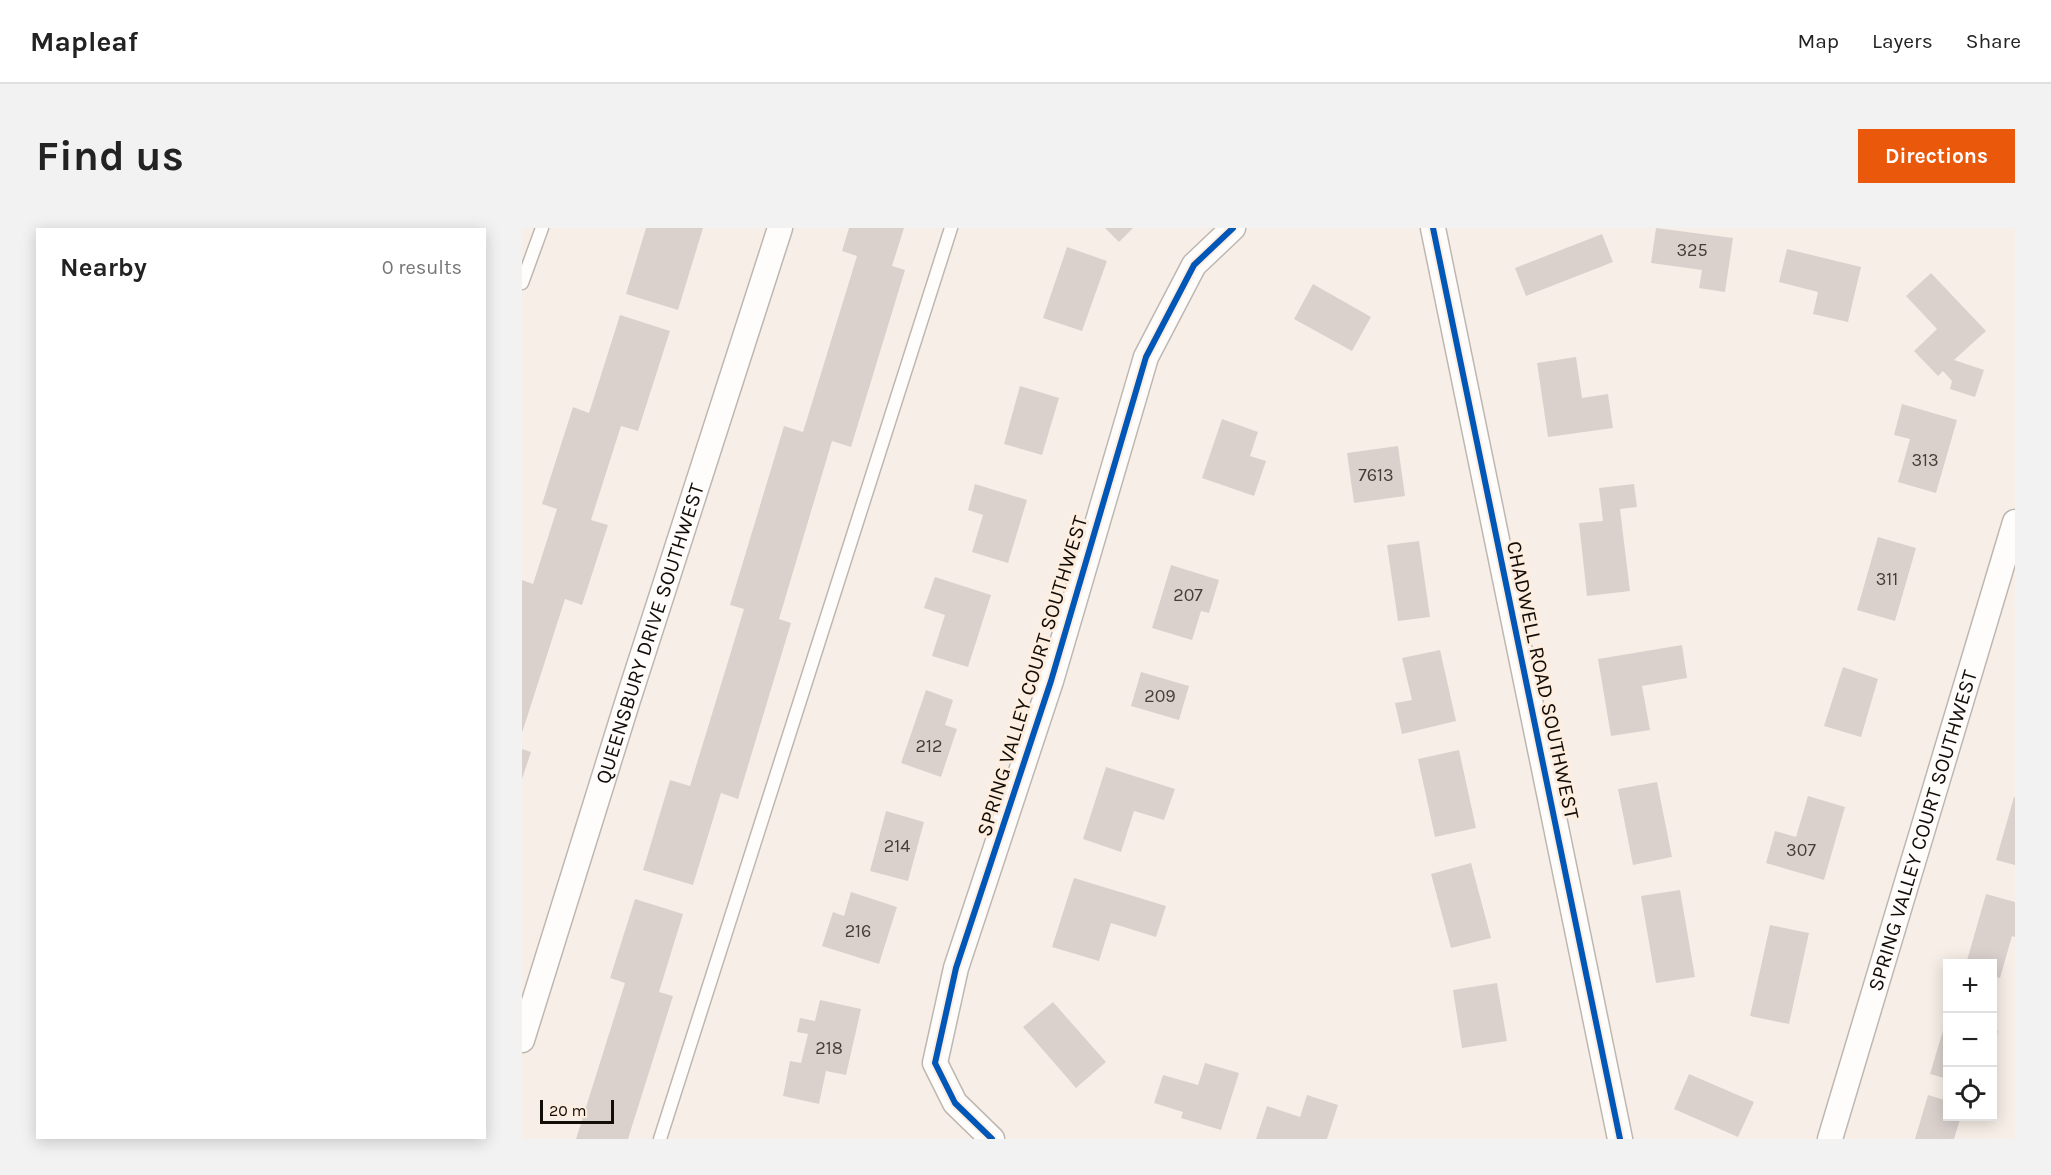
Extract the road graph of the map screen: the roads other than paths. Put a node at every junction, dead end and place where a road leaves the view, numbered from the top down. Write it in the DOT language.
graph roads {
  1 [pos="542,228"];
  2 [pos="780,228"];
  3 [pos="951,228"];
  4 [pos="1233,228"];
  5 [pos="1433,228"];
  6 [pos="522,283"];
  7 [pos="2015,522"];
  8 [pos="522,1040"];
  9 [pos="660,1139"];
  10 [pos="992,1139"];
  11 [pos="1620,1139"];
  12 [pos="1830,1139"];
  1 -- 6 [label="lane"];
  2 -- 8 [label="street, QUEENSBURY DRIVE SOUTHWEST"];
  3 -- 9 [label="lane"];
  4 -- 10 [label="street, SPRING VALLEY COURT SOUTHWEST"];
  5 -- 11 [label="street, CHADWELL ROAD SOUTHWEST"];
  7 -- 12 [label="street, SPRING VALLEY COURT SOUTHWEST"];
}
